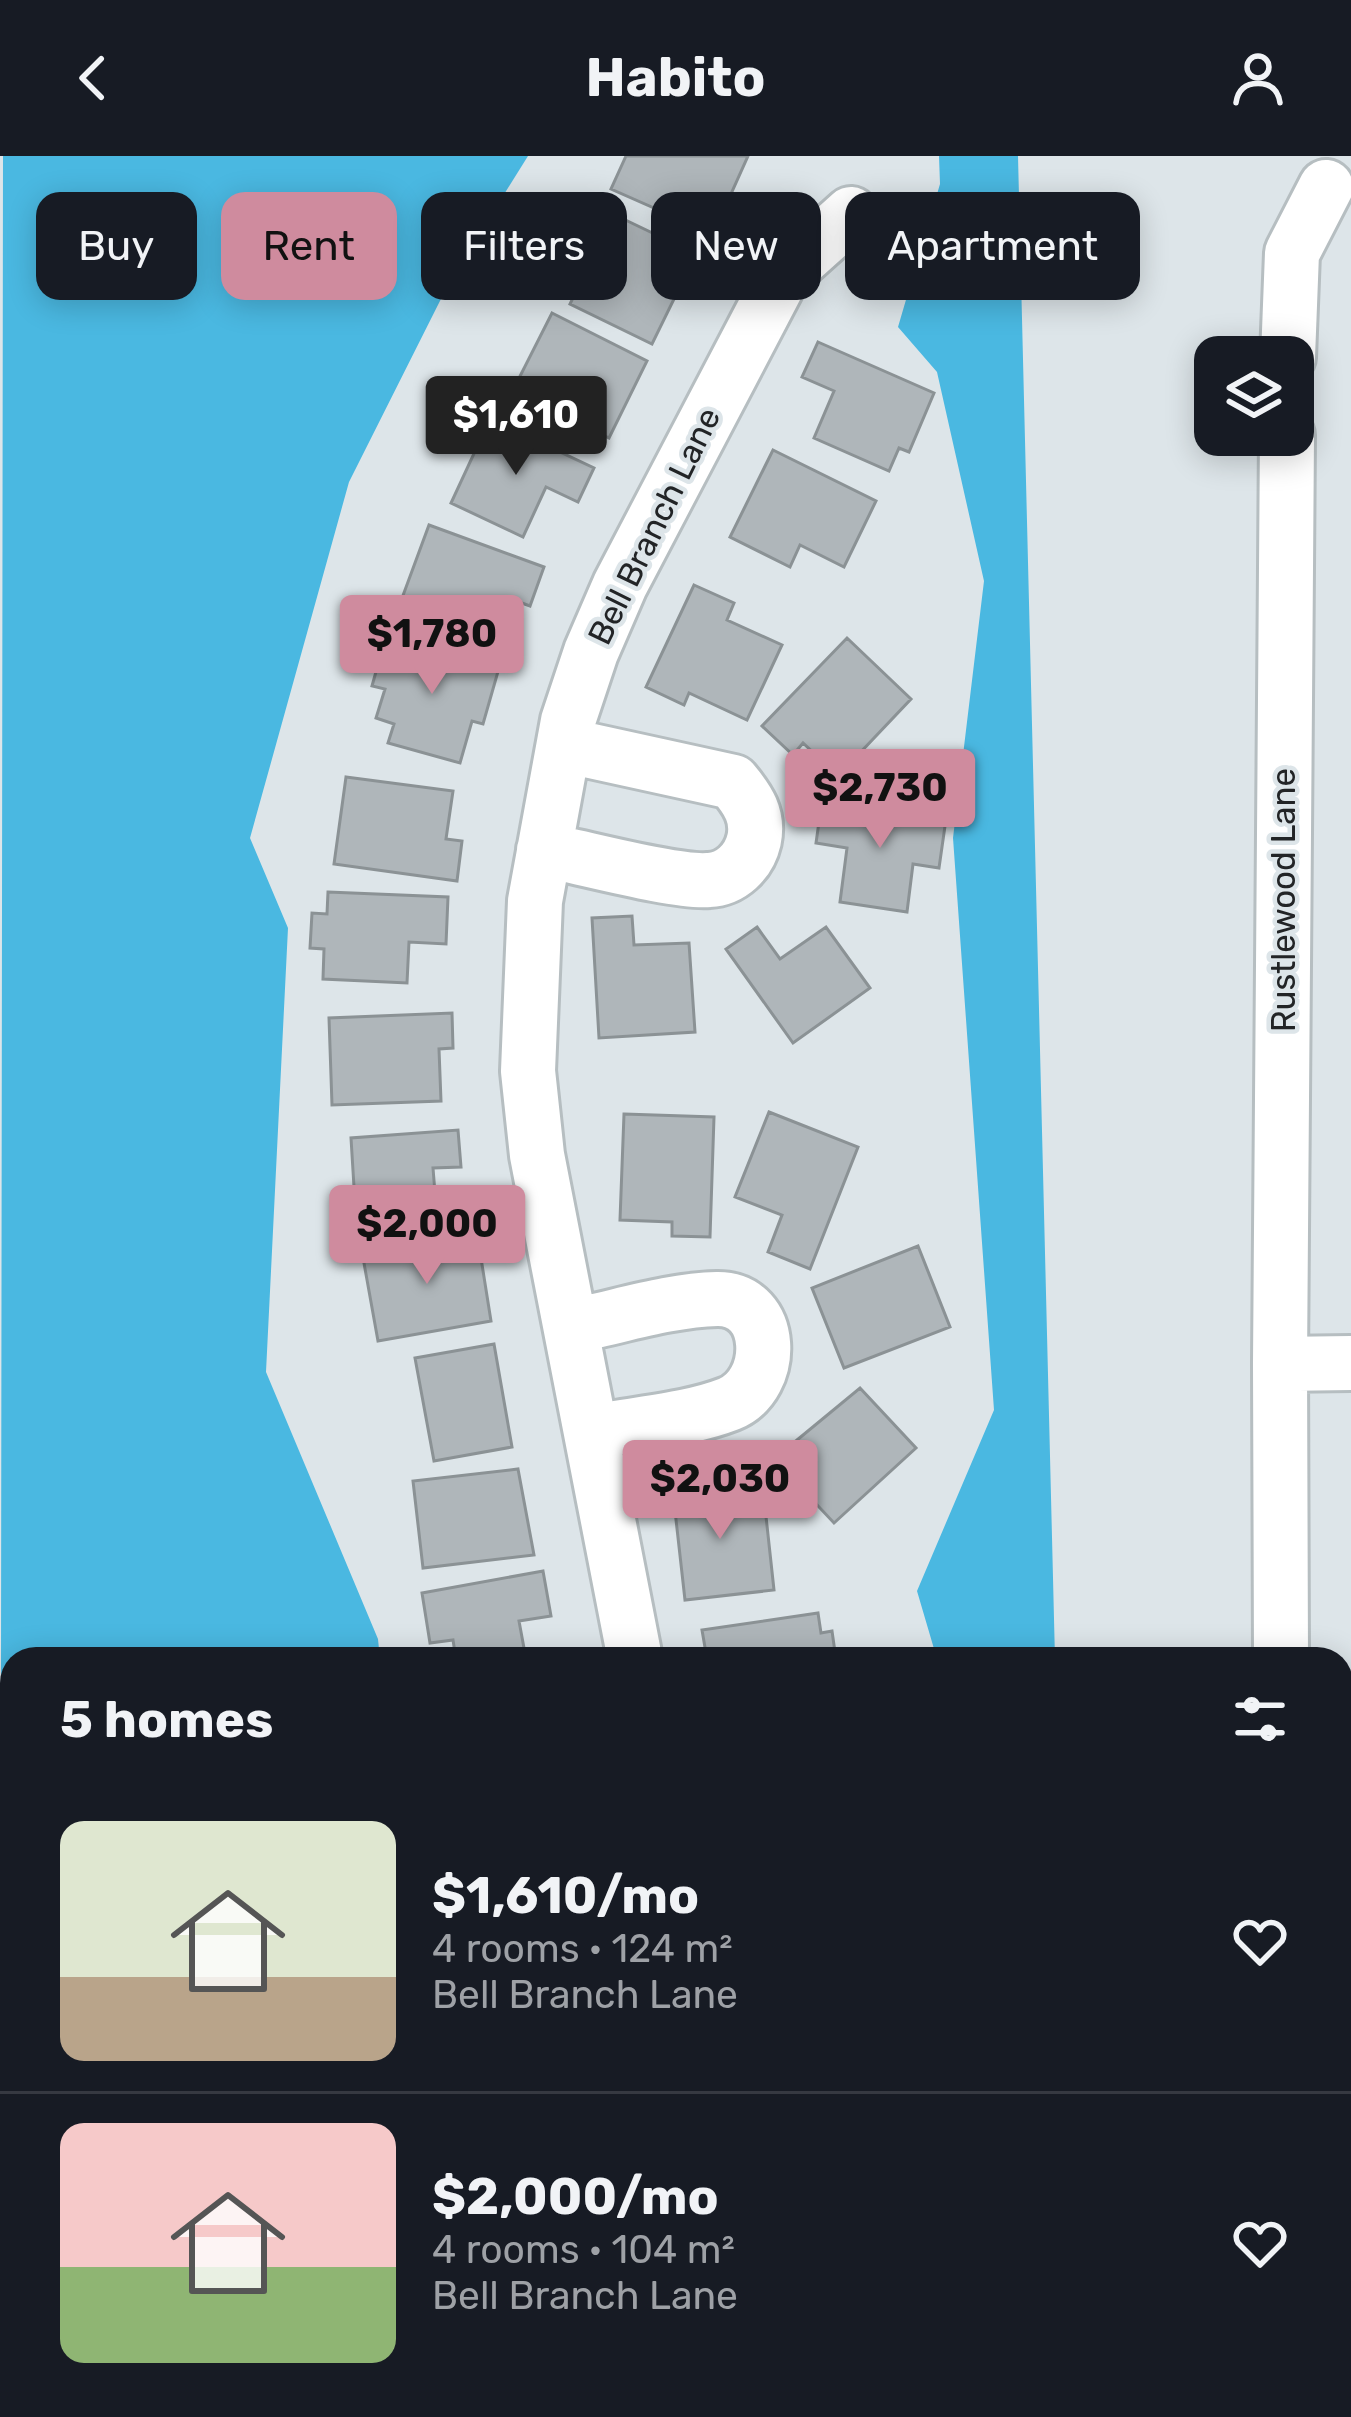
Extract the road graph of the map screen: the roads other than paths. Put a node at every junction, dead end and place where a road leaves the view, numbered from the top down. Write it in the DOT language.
graph roads {
  1 [pos="1326,187"];
  2 [pos="845,219"];
  3 [pos="1289,336"];
  4 [pos="1287,456"];
  5 [pos="563,745"];
  6 [pos="544,850"];
  7 [pos="572,1326"];
  8 [pos="1351,1363"];
  9 [pos="1280,1364"];
  10 [pos="594,1432"];
  11 [pos="633,1647"];
  12 [pos="1280,1647"];
  1 -- 3 [label="street"];
  2 -- 5 [label="street, Bell Branch Lane"];
  4 -- 9 [label="street, Rustlewood Lane"];
  5 -- 6 [label="street, Bell Branch Lane"];
  5 -- 6 [label="street"];
  6 -- 7 [label="street, Bell Branch Lane"];
  7 -- 10 [label="street, Bell Branch Lane"];
  7 -- 10 [label="street"];
  8 -- 9 [label="street"];
  9 -- 12 [label="street, Rustlewood Lane"];
  10 -- 11 [label="street, Bell Branch Lane"];
}
